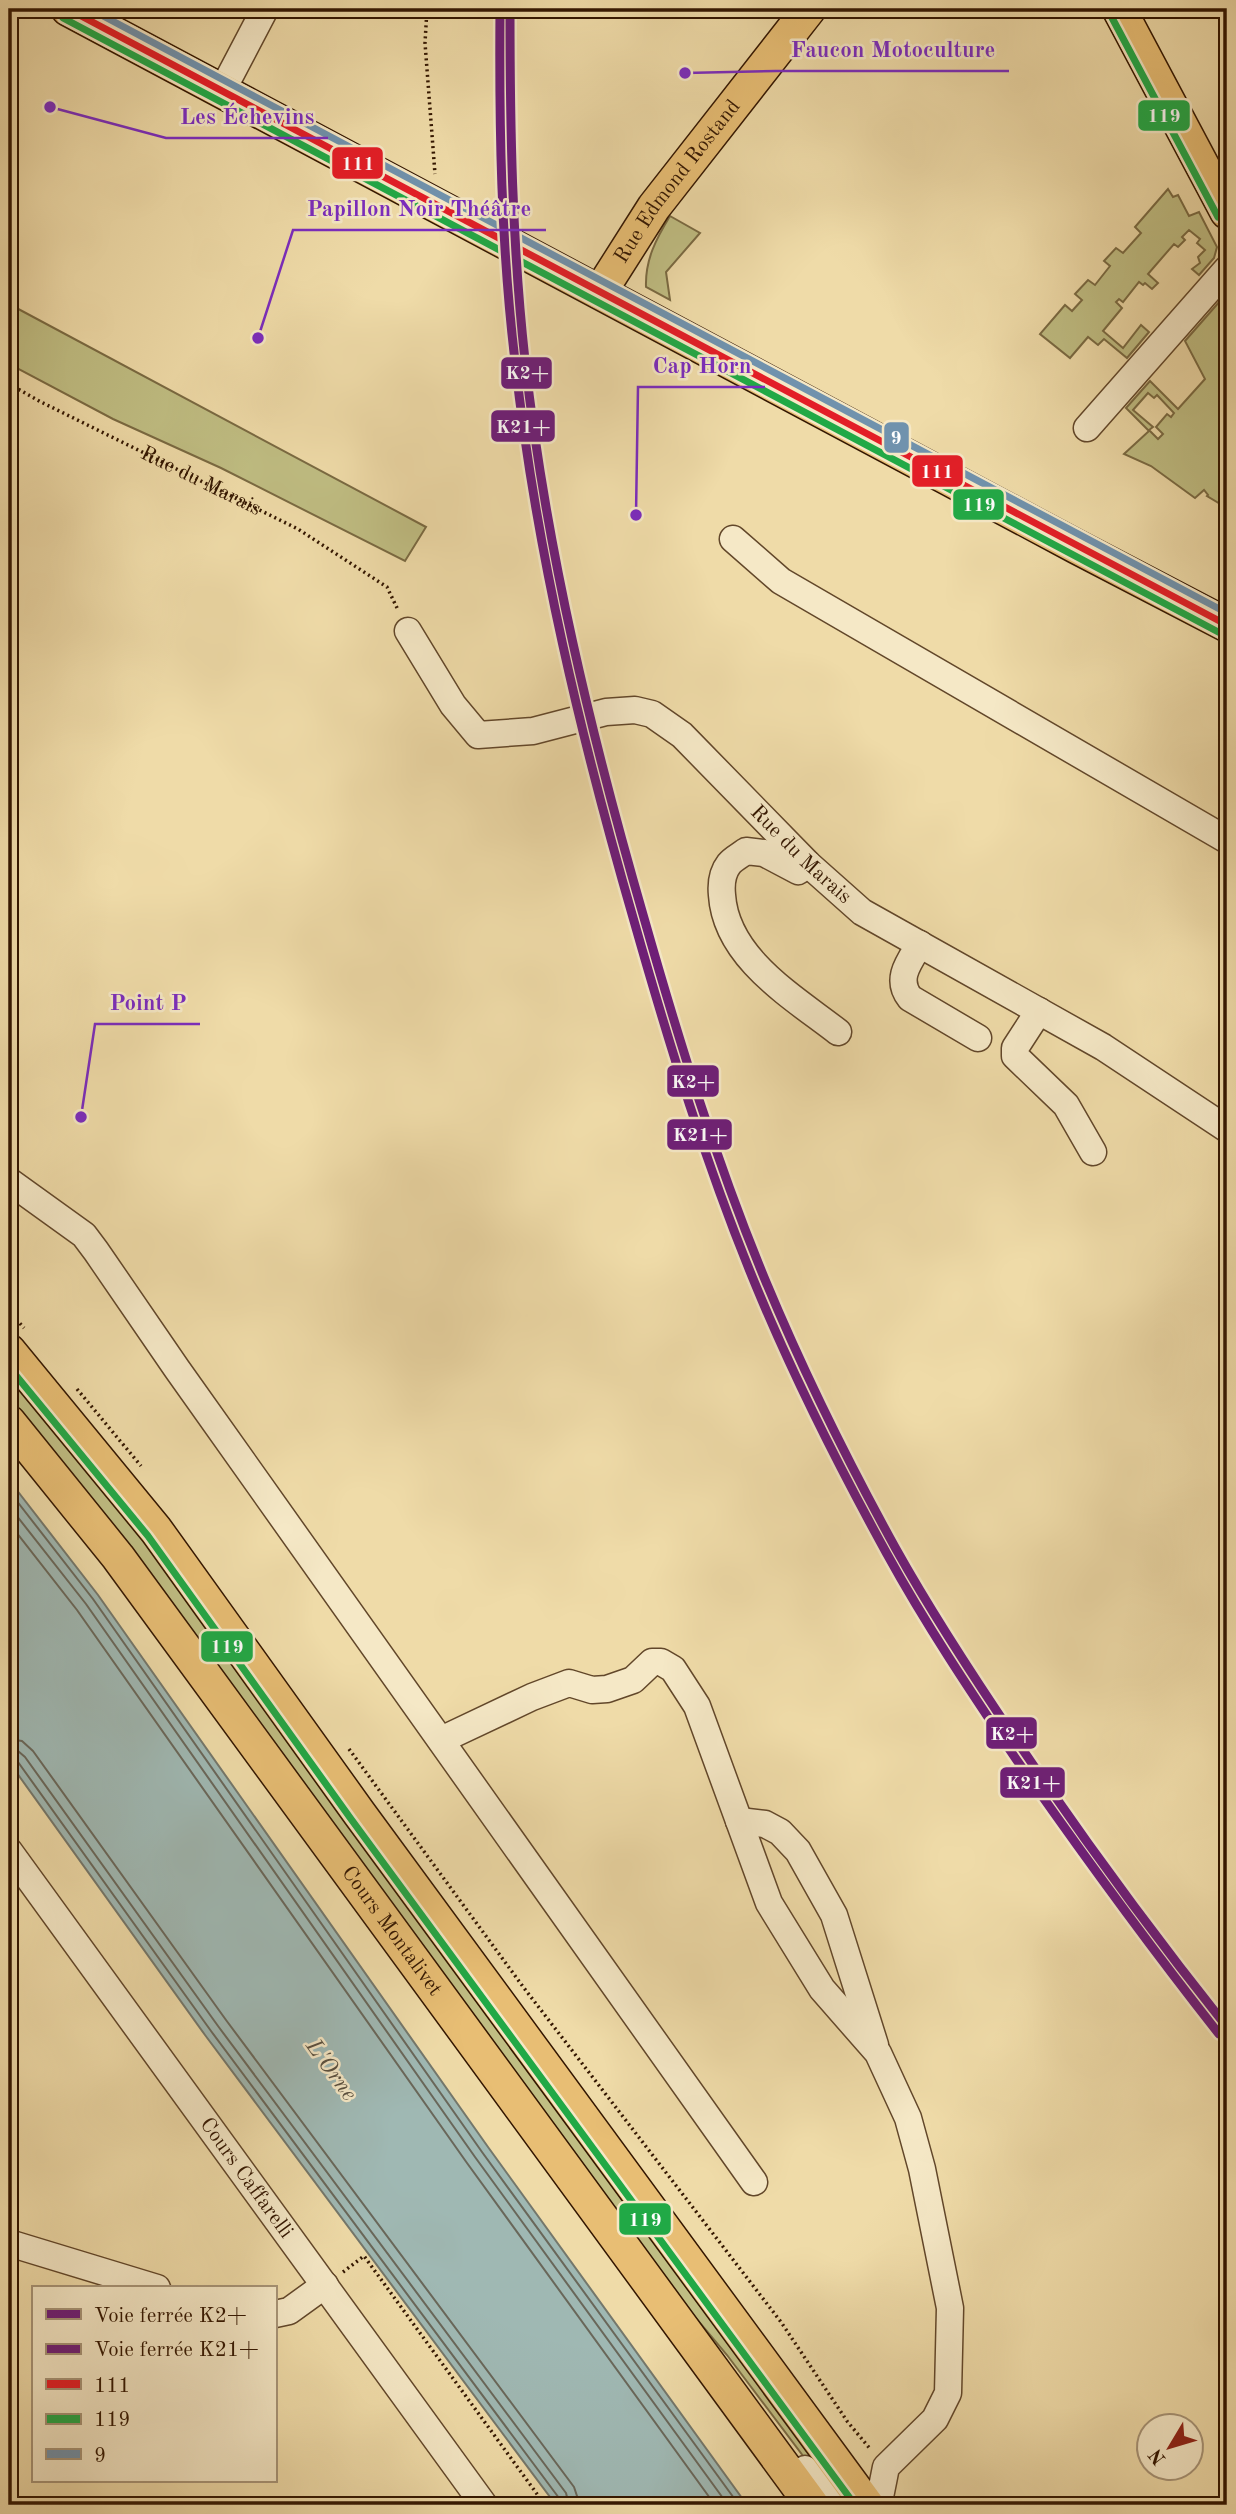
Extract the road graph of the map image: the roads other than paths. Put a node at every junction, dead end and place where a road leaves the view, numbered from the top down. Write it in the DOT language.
graph roads {
  1 [pos="265,9"];
  2 [pos="809,9"];
  3 [pos="1119,9"];
  4 [pos="78,14"];
  5 [pos="222,91"];
  6 [pos="1227,212"];
  7 [pos="1227,269"];
  8 [pos="600,292"];
  9 [pos="1087,428"];
  10 [pos="733,539"];
  11 [pos="1227,625"];
  12 [pos="408,631"];
  13 [pos="1227,840"];
  14 [pos="808,864"];
  15 [pos="920,944"];
  16 [pos="1039,1011"];
  17 [pos="838,1032"];
  18 [pos="978,1038"];
  19 [pos="1224,1120"];
  20 [pos="1093,1152"];
  21 [pos="9,1181"];
  22 [pos="17,1341"];
  23 [pos="9,1422"];
  24 [pos="441,1740"];
  25 [pos="739,1821"];
  26 [pos="9,1851"];
  27 [pos="878,2053"];
  28 [pos="754,2182"];
  29 [pos="9,2243"];
  30 [pos="325,2285"];
  31 [pos="150,2286"];
  32 [pos="276,2314"];
  33 [pos="768,2446"];
  34 [pos="868,2502"];
  35 [pos="484,2505"];
  36 [pos="812,2505"];
  1 -- 5 [label="street"];
  2 -- 8 [label="main road, Rue Edmond Rostand"];
  3 -- 6 [label="main road"];
  4 -- 5 [label="main road"];
  5 -- 8 [label="main road"];
  7 -- 9 [label="street"];
  8 -- 11 [label="main road"];
  10 -- 13 [label="street"];
  12 -- 14 [label="street, Rue du Marais"];
  14 -- 15 [label="street, Rue du Marais"];
  14 -- 17 [label="street"];
  15 -- 16 [label="street, Rue du Marais"];
  15 -- 18 [label="street"];
  16 -- 19 [label="street, Rue du Marais"];
  16 -- 20 [label="street"];
  21 -- 24 [label="street"];
  22 -- 34 [label="main road, Cours Montalivet"];
  23 -- 33 [label="main road, Cours Montalivet"];
  24 -- 25 [label="street"];
  24 -- 28 [label="street"];
  25 -- 27 [label="street"];
  25 -- 27 [label="street"];
  26 -- 30 [label="street, Cours Caffarelli"];
  27 -- 34 [label="street"];
  29 -- 31 [label="street"];
  30 -- 32 [label="street"];
  30 -- 35 [label="street, Cours Caffarelli"];
  33 -- 34 [label="street, Cours Montalivet"];
  33 -- 36 [label="main road, Cours Montalivet"];
}
